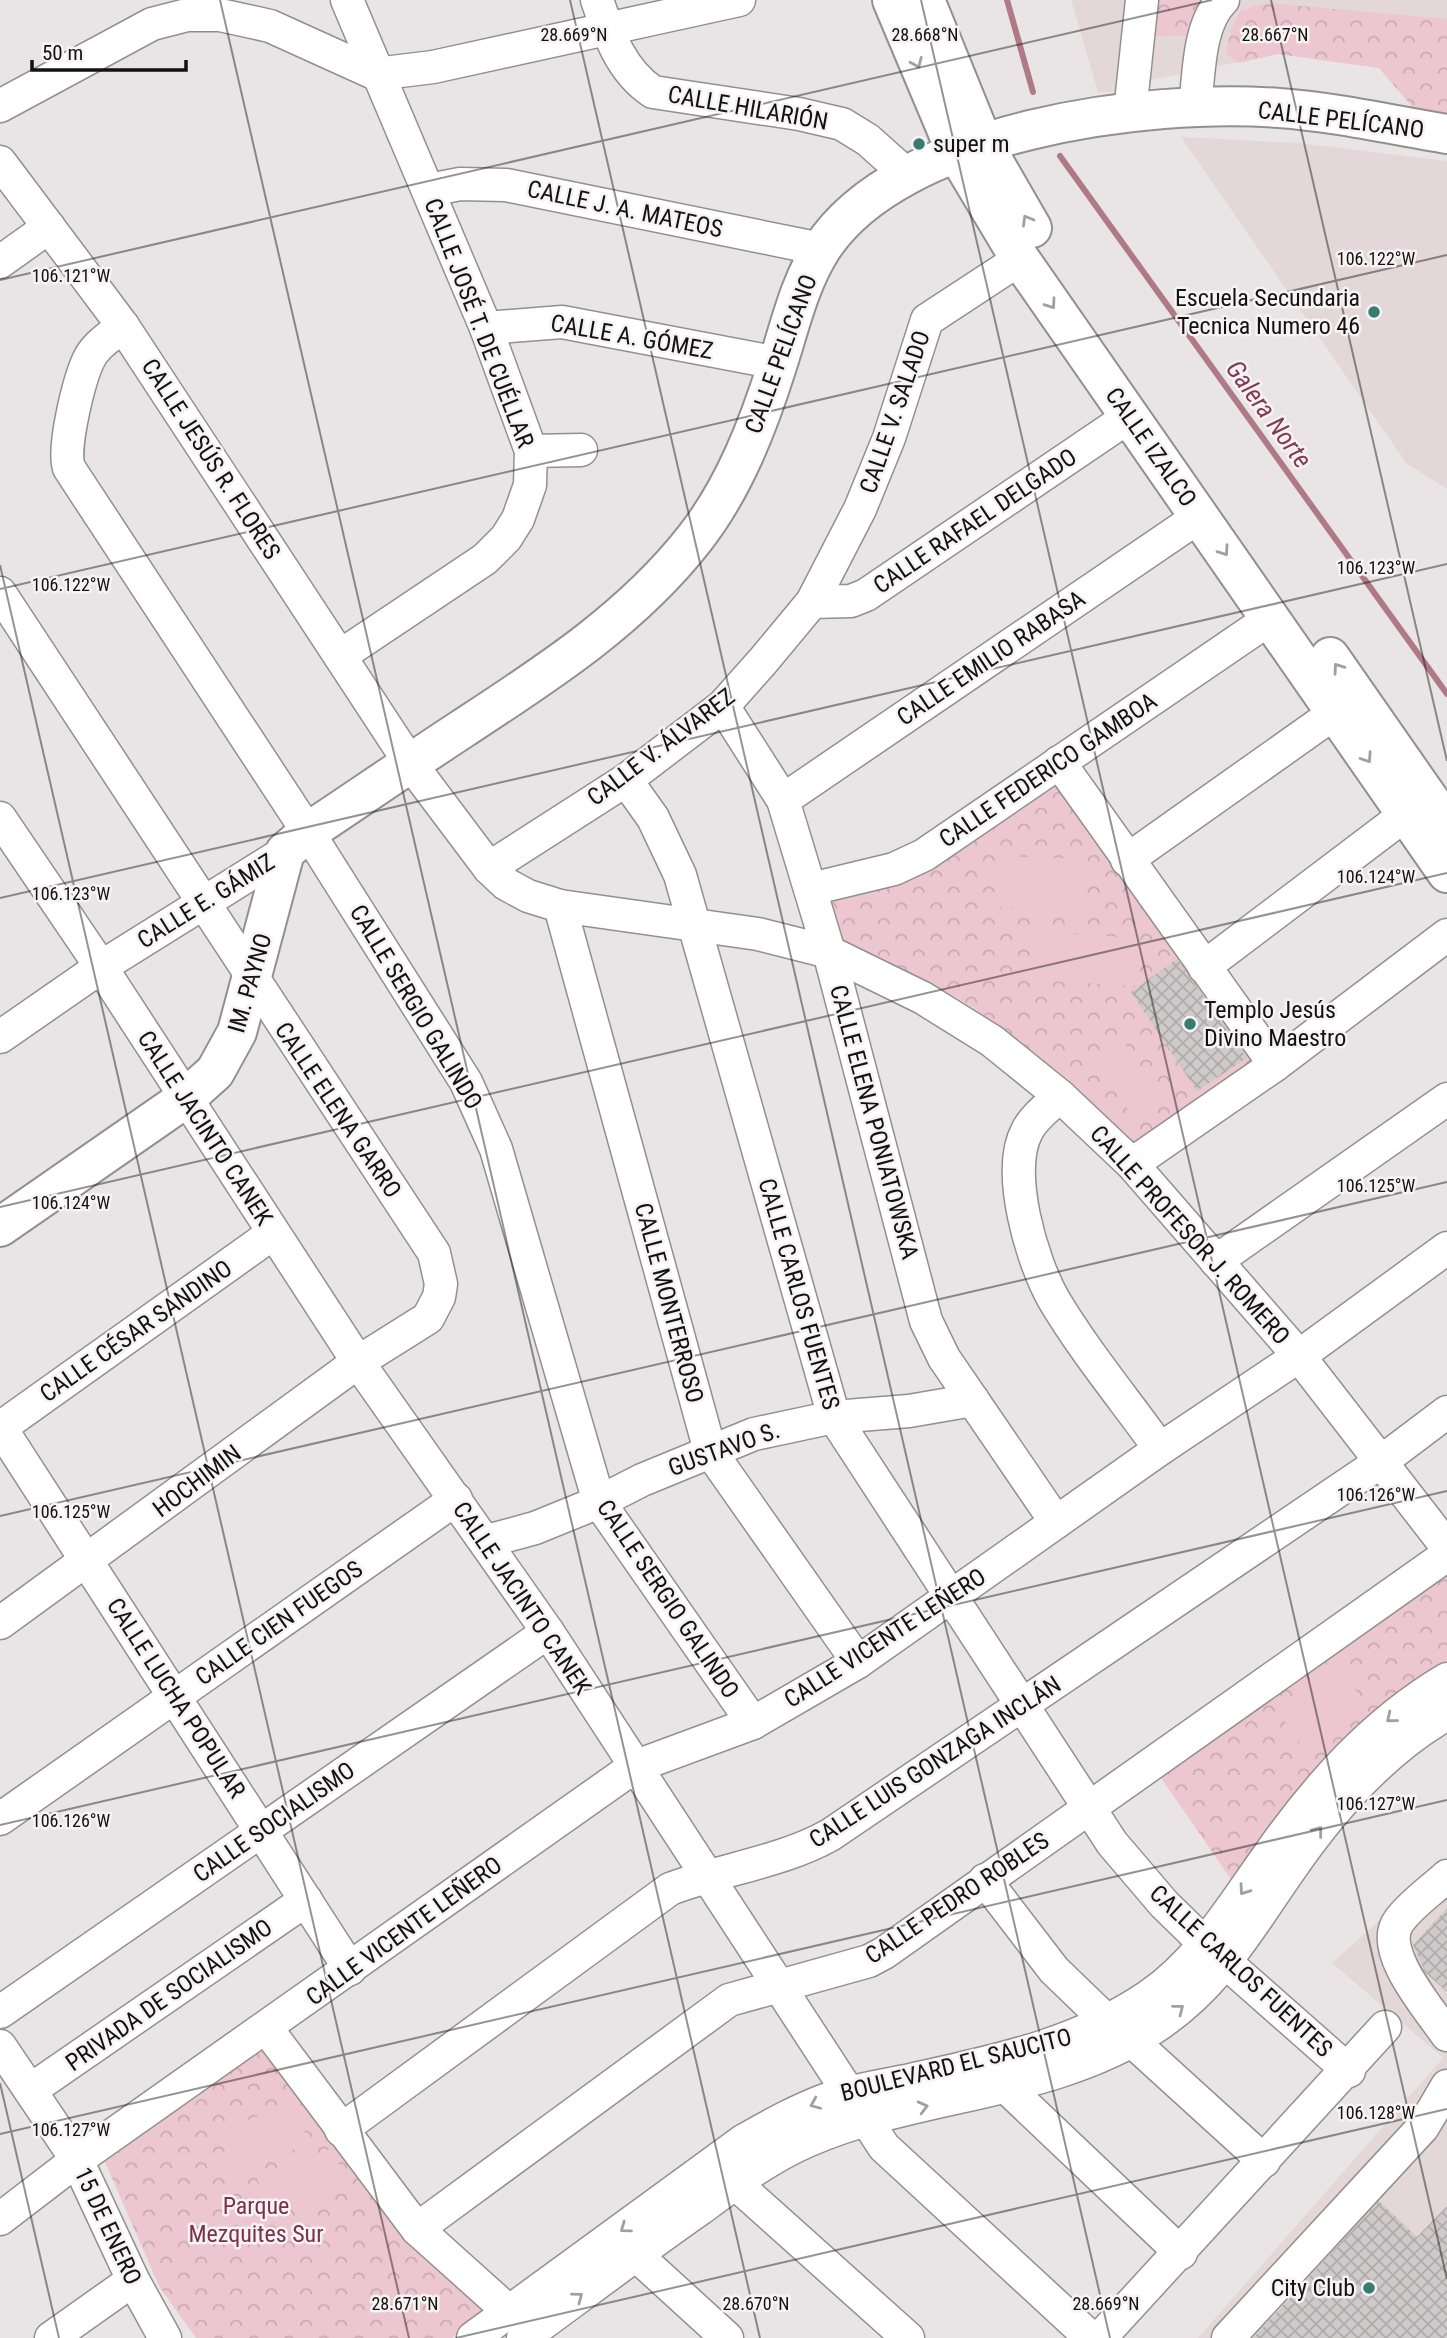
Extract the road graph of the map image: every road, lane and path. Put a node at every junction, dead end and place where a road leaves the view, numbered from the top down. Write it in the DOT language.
graph roads {
  1 [pos="347,0"];
  2 [pos="738,0"];
  3 [pos="892,0"];
  4 [pos="925,0"];
  5 [pos="1142,0"];
  6 [pos="1223,0"];
  7 [pos="602,14"];
  8 [pos="376,74"];
  9 [pos="0,106"];
  10 [pos="1195,108"];
  11 [pos="1130,112"];
  12 [pos="1447,134"];
  13 [pos="970,148"];
  14 [pos="0,162"];
  15 [pos="907,175"];
  16 [pos="429,190"];
  17 [pos="49,227"];
  18 [pos="821,249"];
  19 [pos="1020,259"];
  20 [pos="0,262"];
  21 [pos="123,326"];
  22 [pos="486,328"];
  23 [pos="778,363"];
  24 [pos="1130,416"];
  25 [pos="581,450"];
  26 [pos="531,452"];
  27 [pos="1199,516"];
  28 [pos="0,593"];
  29 [pos="812,602"];
  30 [pos="1270,618"];
  31 [pos="340,656"];
  32 [pos="723,706"];
  33 [pos="1336,712"];
  34 [pos="1059,762"];
  35 [pos="410,763"];
  36 [pos="626,780"];
  37 [pos="783,800"];
  38 [pos="1405,815"];
  39 [pos="1447,825"];
  40 [pos="3,828"];
  41 [pos="297,842"];
  42 [pos="1127,860"];
  43 [pos="489,868"];
  44 [pos="1447,873"];
  45 [pos="811,889"];
  46 [pos="201,902"];
  47 [pos="560,906"];
  48 [pos="692,923"];
  49 [pos="1447,935"];
  50 [pos="829,952"];
  51 [pos="101,967"];
  52 [pos="1204,967"];
  53 [pos="253,981"];
  54 [pos="0,1037"];
  55 [pos="1275,1065"];
  56 [pos="1059,1096"];
  57 [pos="187,1098"];
  58 [pos="1447,1099"];
  59 [pos="1132,1164"];
  60 [pos="0,1227"];
  61 [pos="272,1234"];
  62 [pos="1447,1248"];
  63 [pos="1216,1261"];
  64 [pos="1299,1356"];
  65 [pos="358,1362"];
  66 [pos="973,1400"];
  67 [pos="1447,1412"];
  68 [pos="834,1417"];
  69 [pos="0,1428"];
  70 [pos="1160,1449"];
  71 [pos="710,1451"];
  72 [pos="1382,1461"];
  73 [pos="456,1499"];
  74 [pos="599,1502"];
  75 [pos="1056,1522"];
  76 [pos="487,1541"];
  77 [pos="1447,1547"];
  78 [pos="1447,1555"];
  79 [pos="88,1561"];
  80 [pos="951,1598"];
  81 [pos="0,1623"];
  82 [pos="548,1632"];
  83 [pos="858,1662"];
  84 [pos="1447,1679"];
  85 [pos="174,1696"];
  86 [pos="1021,1706"];
  87 [pos="1447,1714"];
  88 [pos="753,1723"];
  89 [pos="634,1767"];
  90 [pos="1087,1808"];
  91 [pos="0,1819"];
  92 [pos="261,1831"];
  93 [pos="707,1875"];
  94 [pos="1447,1876"];
  95 [pos="985,1880"];
  96 [pos="306,1900"];
  97 [pos="1216,1954"];
  98 [pos="350,1969"];
  99 [pos="779,1986"];
  100 [pos="0,2012"];
  101 [pos="1385,2027"];
  102 [pos="267,2029"];
  103 [pos="1120,2031"];
  104 [pos="1447,2035"];
  105 [pos="0,2046"];
  106 [pos="1349,2071"];
  107 [pos="1004,2085"];
  108 [pos="1447,2086"];
  109 [pos="32,2089"];
  110 [pos="850,2092"];
  111 [pos="866,2120"];
  112 [pos="341,2130"];
  113 [pos="77,2160"];
  114 [pos="1264,2161"];
  115 [pos="735,2183"];
  116 [pos="0,2218"];
  117 [pos="417,2229"];
  118 [pos="1181,2253"];
  119 [pos="635,2254"];
  120 [pos="133,2280"];
  121 [pos="526,2330"];
  122 [pos="51,2338"];
  123 [pos="165,2338"];
  124 [pos="473,2338"];
  125 [pos="727,2338"];
  126 [pos="908,2338"];
  127 [pos="1091,2338"];
  128 [pos="1100,2338"];
  129 [pos="1228,2338"];
  1 -- 8 [label="street, CALLE JOSÉ T. DE CUÉLLAR"];
  2 -- 7 [label="street"];
  3 -- 13 [label="main road, CALLE IZALCO, one-way"];
  4 -- 13 [label="main road, CALLE IZALCO"];
  5 -- 11 [label="street"];
  6 -- 10 [label="street"];
  7 -- 8 [label="street"];
  7 -- 15 [label="street, CALLE HILARIÓN"];
  8 -- 9 [label="street"];
  8 -- 16 [label="street, CALLE JOSÉ T. DE CUÉLLAR"];
  10 -- 11 [label="main road, CALLE PELÍCANO"];
  10 -- 12 [label="main road, CALLE PELÍCANO"];
  11 -- 13 [label="main road, CALLE PELÍCANO"];
  13 -- 15 [label="main road, CALLE PELÍCANO"];
  13 -- 19 [label="main road, CALLE IZALCO"];
  39 -- 13 [label="main road, CALLE IZALCO, one-way"];
  14 -- 17 [label="street, CALLE JESÚS R. FLORES"];
  15 -- 18 [label="main road, CALLE PELÍCANO"];
  16 -- 18 [label="street, CALLE J. A. MATEOS"];
  16 -- 22 [label="street, CALLE JOSÉ T. DE CUÉLLAR"];
  17 -- 20 [label="street"];
  17 -- 21 [label="street, CALLE JESÚS R. FLORES"];
  18 -- 23 [label="main road, CALLE PELÍCANO"];
  19 -- 24 [label="main road, CALLE IZALCO, one-way"];
  19 -- 29 [label="street, CALLE V. SALADO"];
  21 -- 31 [label="street, CALLE JESÚS R. FLORES"];
  21 -- 41 [label="street, CALLE SERGIO GALINDO"];
  22 -- 23 [label="street, CALLE A. GÓMEZ"];
  22 -- 26 [label="street, CALLE JOSÉ T. DE CUÉLLAR"];
  23 -- 35 [label="main road, CALLE PELÍCANO"];
  24 -- 27 [label="main road, CALLE IZALCO"];
  24 -- 29 [label="street, CALLE RAFAEL DELGADO"];
  25 -- 26 [label="street"];
  26 -- 31 [label="street, CALLE JOSÉ T. DE CUÉLLAR"];
  27 -- 30 [label="main road, CALLE IZALCO, one-way"];
  27 -- 37 [label="street, CALLE EMILIO RABASA"];
  28 -- 46 [label="street, CALLE ELENA GARRO"];
  29 -- 32 [label="street, CALLE V. ÁLVAREZ"];
  30 -- 33 [label="main road, CALLE IZALCO"];
  30 -- 34 [label="street, CALLE FEDERICO GAMBOA"];
  31 -- 35 [label="street, CALLE JESÚS R. FLORES"];
  32 -- 36 [label="street, CALLE V. ÁLVAREZ"];
  32 -- 37 [label="street, CALLE ELENA PONIATOWSKA"];
  33 -- 38 [label="main road, CALLE IZALCO, one-way"];
  33 -- 42 [label="street"];
  34 -- 42 [label="street"];
  34 -- 45 [label="street, CALLE FEDERICO GAMBOA"];
  35 -- 41 [label="main road, CALLE E. GÁMIZ"];
  35 -- 43 [label="street, CALLE PROFESOR J. ROMERO"];
  36 -- 43 [label="street, CALLE V. ÁLVAREZ"];
  36 -- 48 [label="street, CALLE CARLOS FUENTES"];
  37 -- 45 [label="street, CALLE ELENA PONIATOWSKA"];
  38 -- 44 [label="main road, CALLE IZALCO"];
  38 -- 52 [label="street"];
  40 -- 51 [label="street, CALLE JACINTO CANEK"];
  41 -- 46 [label="street, CALLE E. GÁMIZ"];
  41 -- 53 [label="main road, IM. PAYNO"];
  41 -- 74 [label="street, CALLE SERGIO GALINDO"];
  42 -- 52 [label="street"];
  43 -- 47 [label="street, CALLE PROFESOR J. ROMERO"];
  45 -- 50 [label="street, CALLE ELENA PONIATOWSKA"];
  46 -- 51 [label="street, CALLE E. GÁMIZ"];
  46 -- 53 [label="street, CALLE ELENA GARRO"];
  47 -- 48 [label="street, CALLE PROFESOR J. ROMERO"];
  47 -- 71 [label="street, CALLE MONTERROSO"];
  48 -- 50 [label="street, CALLE PROFESOR J. ROMERO"];
  48 -- 68 [label="street, CALLE CARLOS FUENTES"];
  49 -- 55 [label="street"];
  50 -- 56 [label="street, CALLE PROFESOR J. ROMERO"];
  50 -- 66 [label="street, CALLE ELENA PONIATOWSKA"];
  51 -- 54 [label="street, CALLE E. GÁMIZ"];
  51 -- 57 [label="street, CALLE JACINTO CANEK"];
  52 -- 55 [label="street"];
  53 -- 57 [label="main road, IM. PAYNO"];
  53 -- 65 [label="street, CALLE ELENA GARRO"];
  55 -- 59 [label="street"];
  56 -- 59 [label="street, CALLE PROFESOR J. ROMERO"];
  56 -- 70 [label="street"];
  57 -- 60 [label="main road, IM. PAYNO"];
  57 -- 61 [label="street, CALLE JACINTO CANEK"];
  58 -- 63 [label="street"];
  59 -- 63 [label="street, CALLE PROFESOR J. ROMERO"];
  61 -- 65 [label="street, CALLE JACINTO CANEK"];
  61 -- 69 [label="street, CALLE CÉSAR SANDINO"];
  62 -- 64 [label="street, CALLE VICENTE LEÑERO"];
  63 -- 64 [label="street, CALLE PROFESOR J. ROMERO"];
  64 -- 70 [label="street, CALLE VICENTE LEÑERO"];
  64 -- 72 [label="street, CALLE PROFESOR J. ROMERO"];
  65 -- 73 [label="street, CALLE JACINTO CANEK"];
  65 -- 79 [label="street, HOCHIMIN"];
  66 -- 68 [label="street, GUSTAVO S."];
  66 -- 75 [label="street, CALLE ELENA PONIATOWSKA"];
  67 -- 72 [label="street, CALLE LUIS GONZAGA INCLÁN"];
  68 -- 71 [label="street, GUSTAVO S."];
  68 -- 80 [label="street, CALLE CARLOS FUENTES"];
  69 -- 79 [label="street, CALLE LUCHA POPULAR"];
  70 -- 75 [label="street, CALLE VICENTE LEÑERO"];
  71 -- 74 [label="street, GUSTAVO S."];
  71 -- 83 [label="street, CALLE MONTERROSO"];
  72 -- 77 [label="street, CALLE PROFESOR J. ROMERO"];
  72 -- 86 [label="street, CALLE LUIS GONZAGA INCLÁN"];
  73 -- 76 [label="street, CALLE JACINTO CANEK"];
  73 -- 85 [label="street, CALLE CIEN FUEGOS"];
  74 -- 76 [label="street, GUSTAVO S."];
  74 -- 88 [label="street, CALLE SERGIO GALINDO"];
  75 -- 80 [label="street, CALLE VICENTE LEÑERO"];
  76 -- 82 [label="street, CALLE JACINTO CANEK"];
  78 -- 90 [label="street, CALLE PEDRO ROBLES"];
  79 -- 81 [label="street, HOCHIMIN"];
  79 -- 85 [label="street, CALLE LUCHA POPULAR"];
  80 -- 83 [label="street, CALLE VICENTE LEÑERO"];
  80 -- 86 [label="street, CALLE CARLOS FUENTES"];
  82 -- 89 [label="street, CALLE JACINTO CANEK"];
  82 -- 92 [label="street, CALLE SOCIALISMO"];
  83 -- 88 [label="street, CALLE VICENTE LEÑERO"];
  84 -- 97 [label="street, BOULEVARD EL SAUCITO, one-way"];
  85 -- 91 [label="street, CALLE CIEN FUEGOS"];
  85 -- 92 [label="street, CALLE LUCHA POPULAR"];
  86 -- 90 [label="street, CALLE CARLOS FUENTES"];
  86 -- 93 [label="street, CALLE LUIS GONZAGA INCLÁN"];
  97 -- 87 [label="street, BOULEVARD EL SAUCITO, one-way"];
  88 -- 89 [label="street, CALLE VICENTE LEÑERO"];
  89 -- 93 [label="street, CALLE JACINTO CANEK"];
  89 -- 98 [label="street, CALLE VICENTE LEÑERO"];
  90 -- 95 [label="street, CALLE PEDRO ROBLES"];
  90 -- 97 [label="street, CALLE CARLOS FUENTES"];
  92 -- 96 [label="street, CALLE LUCHA POPULAR"];
  92 -- 100 [label="street, CALLE SOCIALISMO"];
  93 -- 99 [label="street, CALLE JACINTO CANEK"];
  93 -- 112 [label="street, CALLE LUIS GONZAGA INCLÁN"];
  94 -- 104 [label="street"];
  95 -- 99 [label="street, CALLE PEDRO ROBLES"];
  95 -- 103 [label="street"];
  96 -- 98 [label="street, CALLE LUCHA POPULAR"];
  96 -- 109 [label="street, PRIVADA DE SOCIALISMO"];
  97 -- 103 [label="street, BOULEVARD EL SAUCITO"];
  97 -- 106 [label="street, CALLE CARLOS FUENTES"];
  98 -- 102 [label="street, CALLE VICENTE LEÑERO"];
  99 -- 110 [label="street, CALLE JACINTO CANEK"];
  99 -- 117 [label="street, CALLE PEDRO ROBLES"];
  101 -- 106 [label="street"];
  102 -- 112 [label="street"];
  102 -- 113 [label="street, CALLE VICENTE LEÑERO"];
  103 -- 107 [label="street, BOULEVARD EL SAUCITO"];
  103 -- 110 [label="street, BOULEVARD EL SAUCITO"];
  103 -- 114 [label="street"];
  105 -- 109 [label="street, 15 DE ENERO"];
  106 -- 114 [label="street"];
  111 -- 107 [label="street, BOULEVARD EL SAUCITO, one-way"];
  107 -- 118 [label="street"];
  108 -- 129 [label="street"];
  109 -- 113 [label="street, 15 DE ENERO"];
  110 -- 111 [label="street, CALLE JACINTO CANEK"];
  110 -- 121 [label="street, BOULEVARD EL SAUCITO, one-way"];
  111 -- 115 [label="street, BOULEVARD EL SAUCITO"];
  111 -- 127 [label="street, CALLE JACINTO CANEK"];
  112 -- 117 [label="street"];
  113 -- 116 [label="street, CALLE VICENTE LEÑERO"];
  113 -- 120 [label="street, 15 DE ENERO"];
  114 -- 118 [label="street"];
  115 -- 119 [label="street, BOULEVARD EL SAUCITO"];
  115 -- 126 [label="street"];
  117 -- 121 [label="street"];
  118 -- 128 [label="street"];
  121 -- 119 [label="street, BOULEVARD EL SAUCITO, one-way"];
  119 -- 125 [label="street"];
  120 -- 122 [label="street"];
  120 -- 123 [label="street, 15 DE ENERO"];
  121 -- 124 [label="street, BOULEVARD EL SAUCITO"];
}
